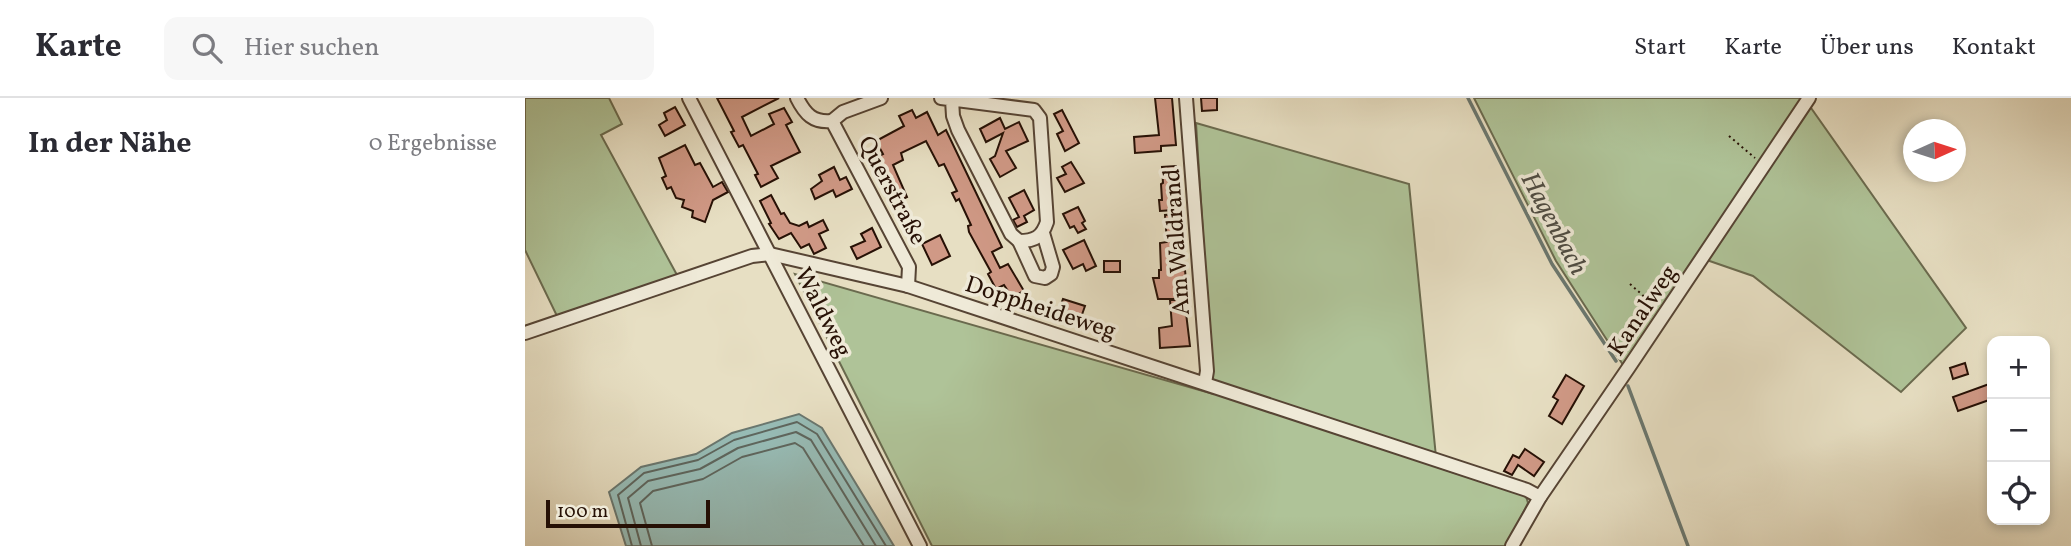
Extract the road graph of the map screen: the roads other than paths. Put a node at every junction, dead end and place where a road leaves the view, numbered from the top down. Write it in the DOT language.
graph roads {
  1 [pos="689,98"];
  2 [pos="797,98"];
  3 [pos="881,98"];
  4 [pos="1186,98"];
  5 [pos="1809,98"];
  6 [pos="946,99"];
  7 [pos="832,121"];
  8 [pos="1043,233"];
  9 [pos="1019,241"];
  10 [pos="770,254"];
  11 [pos="908,286"];
  12 [pos="525,333"];
  13 [pos="1205,383"];
  14 [pos="1540,496"];
  15 [pos="920,546"];
  16 [pos="1512,546"];
  1 -- 10 [label="street, Waldweg"];
  2 -- 7 [label="street, Querstraße"];
  3 -- 7 [label="street"];
  4 -- 13 [label="street, Am Waldrand"];
  5 -- 14 [label="street, Kanalweg"];
  6 -- 8 [label="street"];
  6 -- 9 [label="street"];
  7 -- 11 [label="street, Querstraße"];
  8 -- 9 [label="street"];
  8 -- 9 [label="street"];
  10 -- 11 [label="street, Doppheideweg"];
  10 -- 12 [label="street, Doppheideweg"];
  10 -- 15 [label="street, Waldweg"];
  11 -- 13 [label="street, Doppheideweg"];
  13 -- 14 [label="street, Doppheideweg"];
  14 -- 16 [label="street, Kanalweg"];
}
